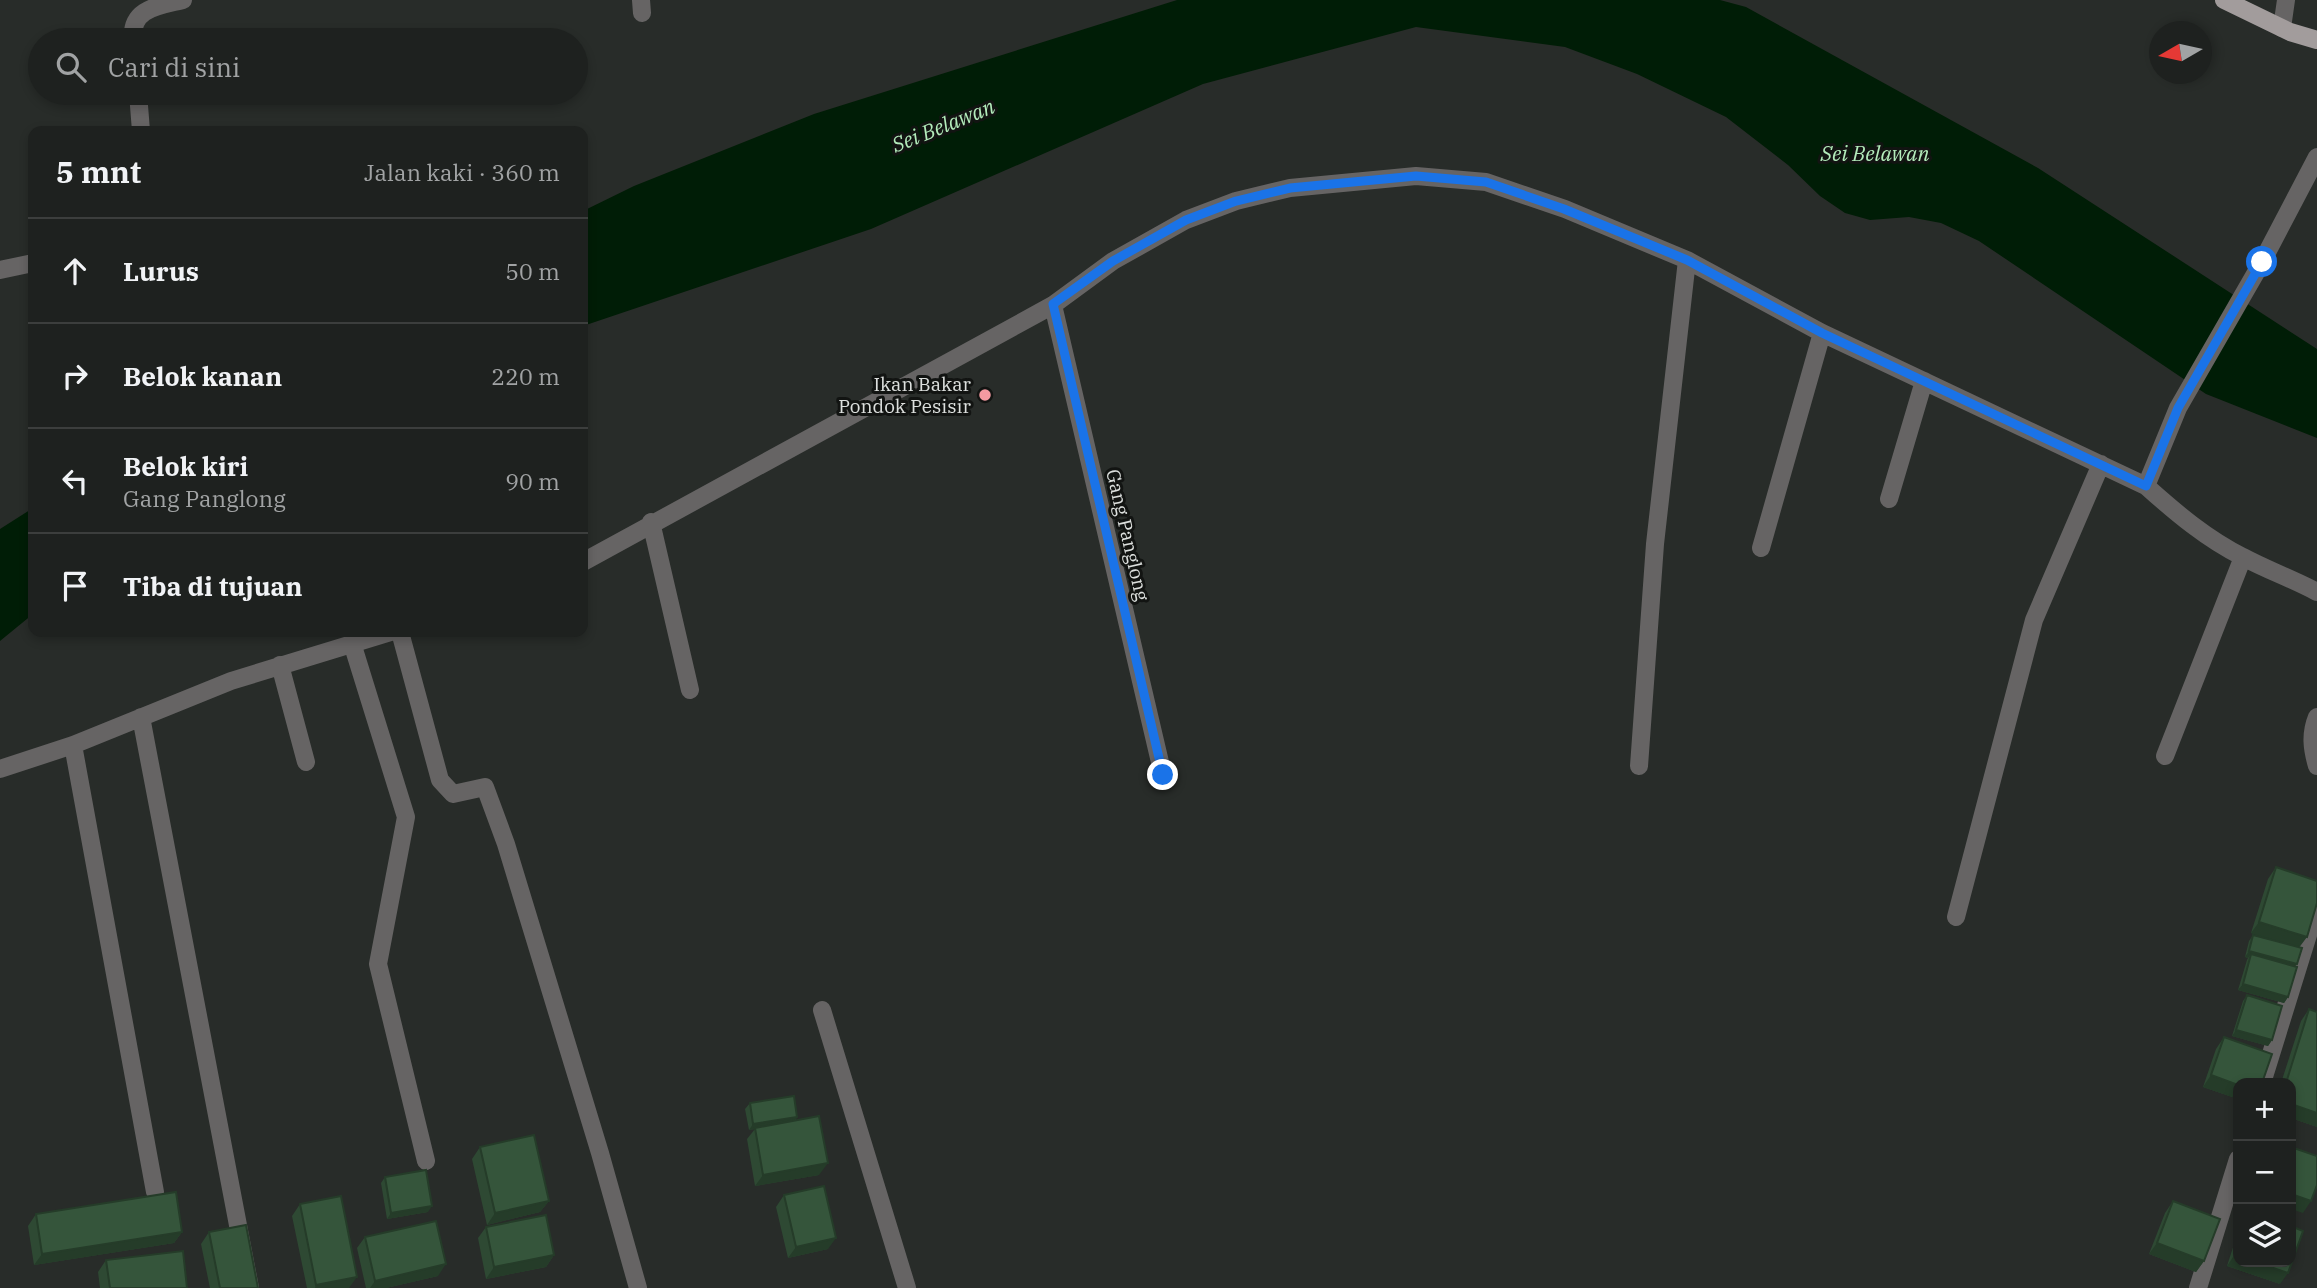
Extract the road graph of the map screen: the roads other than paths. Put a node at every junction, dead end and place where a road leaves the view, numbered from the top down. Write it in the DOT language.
graph roads {
  1 [pos="183,0"];
  2 [pos="2224,0"];
  3 [pos="2286,0"];
  4 [pos="133,28"];
  5 [pos="2282,28"];
  6 [pos="2317,40"];
  7 [pos="139,105"];
  8 [pos="141,126"];
  9 [pos="2317,157"];
  10 [pos="1687,260"];
  11 [pos="28,264"];
  12 [pos="0,270"];
  13 [pos="1053,304"];
  14 [pos="1822,333"];
  15 [pos="1924,381"];
  16 [pos="2101,464"];
  17 [pos="2146,486"];
  18 [pos="1889,499"];
  19 [pos="651,523"];
  20 [pos="1761,548"];
  21 [pos="2243,557"];
  22 [pos="588,559"];
  23 [pos="2317,592"];
  24 [pos="373,637"];
  25 [pos="401,637"];
  26 [pos="352,643"];
  27 [pos="281,666"];
  28 [pos="690,690"];
  29 [pos="141,717"];
  30 [pos="2317,717"];
  31 [pos="74,745"];
  32 [pos="2165,756"];
  33 [pos="306,762"];
  34 [pos="1639,766"];
  35 [pos="2317,766"];
  36 [pos="0,769"];
  37 [pos="1163,775"];
  38 [pos="2317,906"];
  39 [pos="1956,917"];
  40 [pos="822,1010"];
  41 [pos="2264,1078"];
  42 [pos="426,1161"];
  43 [pos="2233,1175"];
  44 [pos="155,1192"];
  45 [pos="250,1288"];
  46 [pos="638,1288"];
  47 [pos="907,1288"];
  48 [pos="2198,1288"];
  1 -- 4 [label="street"];
  2 -- 5 [label="main road"];
  3 -- 5 [label="street"];
  5 -- 6 [label="main road"];
  7 -- 8 [label="street"];
  9 -- 17 [label="street"];
  10 -- 13 [label="street"];
  10 -- 14 [label="street"];
  10 -- 34 [label="street"];
  11 -- 12 [label="street"];
  13 -- 19 [label="street"];
  13 -- 37 [label="street, Gang Panglong"];
  14 -- 15 [label="street"];
  14 -- 20 [label="street"];
  15 -- 16 [label="street"];
  15 -- 18 [label="street"];
  16 -- 17 [label="street"];
  16 -- 39 [label="street"];
  17 -- 21 [label="street"];
  19 -- 22 [label="street"];
  19 -- 28 [label="street"];
  21 -- 23 [label="street"];
  21 -- 32 [label="street"];
  24 -- 26 [label="street"];
  25 -- 46 [label="street"];
  26 -- 27 [label="street"];
  26 -- 42 [label="street"];
  27 -- 29 [label="street"];
  27 -- 33 [label="street"];
  29 -- 31 [label="street"];
  29 -- 45 [label="street"];
  30 -- 35 [label="street"];
  31 -- 36 [label="street"];
  31 -- 44 [label="street"];
  38 -- 41 [label="street"];
  40 -- 47 [label="street"];
  43 -- 48 [label="street"];
}
